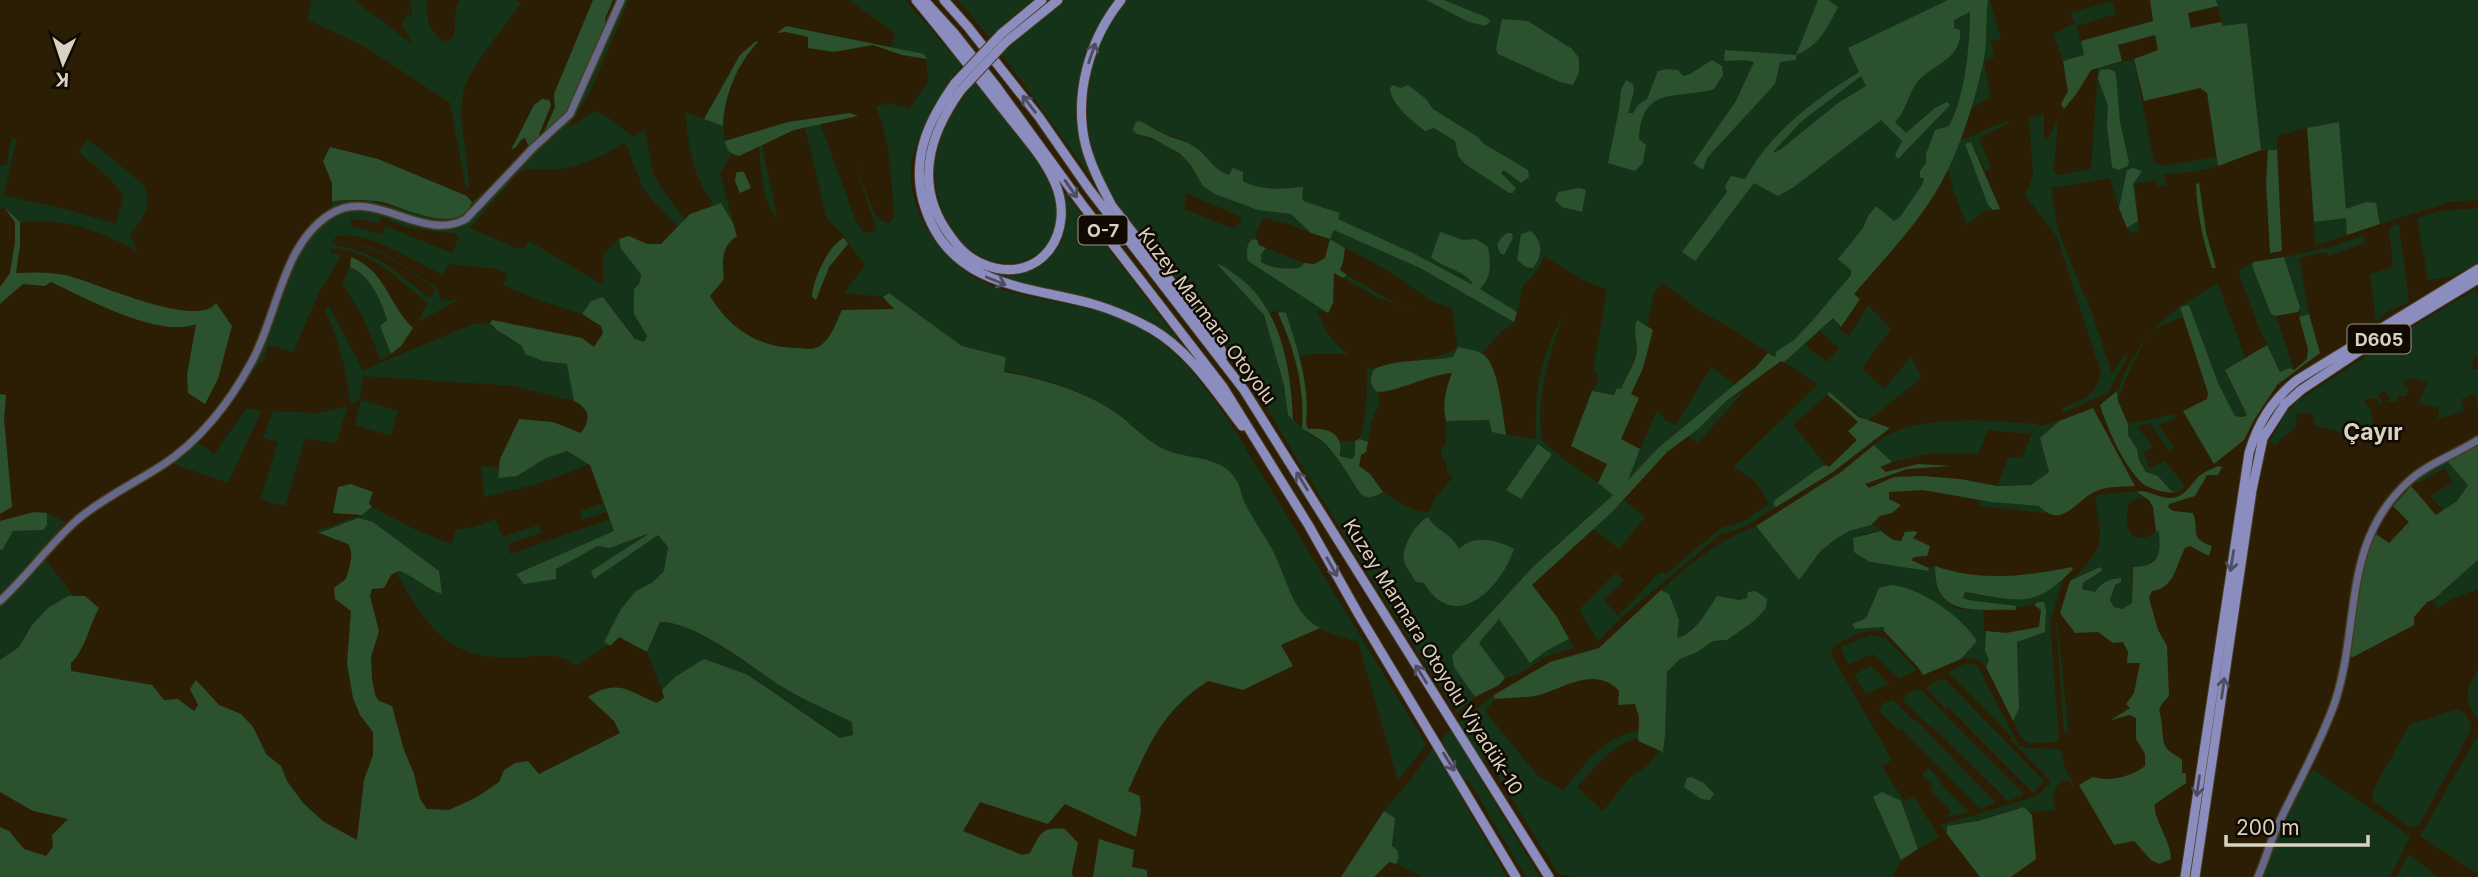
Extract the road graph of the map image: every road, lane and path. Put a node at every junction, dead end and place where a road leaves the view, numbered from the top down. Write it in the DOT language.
graph roads {
  1 [pos="621,0"];
  2 [pos="916,0"];
  3 [pos="924,0"];
  4 [pos="944,0"];
  5 [pos="1042,0"];
  6 [pos="1058,0"];
  7 [pos="1121,0"];
  8 [pos="1004,38"];
  9 [pos="958,86"];
  10 [pos="2478,268"];
  11 [pos="2478,279"];
  12 [pos="1244,390"];
  13 [pos="2478,440"];
  14 [pos="1286,456"];
  15 [pos="1272,466"];
  16 [pos="0,601"];
  17 [pos="1516,877"];
  18 [pos="1549,877"];
  19 [pos="2185,877"];
  20 [pos="2195,877"];
  21 [pos="2258,877"];
  1 -- 16 [label="street"];
  2 -- 9 [label="highway"];
  3 -- 15 [label="highway, Kuzey Marmara Otoyolu / O-7, one-way"];
  12 -- 4 [label="highway, Kuzey Marmara Otoyolu / O-7, one-way"];
  5 -- 8 [label="highway"];
  6 -- 8 [label="highway"];
  12 -- 7 [label="highway, one-way"];
  8 -- 9 [label="highway, bridge"];
  9 -- 15 [label="highway, one-way"];
  10 -- 19 [label="highway, one-way"];
  20 -- 11 [label="highway, D605, one-way"];
  12 -- 14 [label="highway, Kuzey Marmara Otoyolu / O-7"];
  13 -- 21 [label="street"];
  18 -- 14 [label="highway, Kuzey Marmara Otoyolu Viyadük-10 / O-7, one-way"];
  15 -- 17 [label="highway, Kuzey Marmara Otoyolu Viyadük-10 / O-7, one-way"];
}
